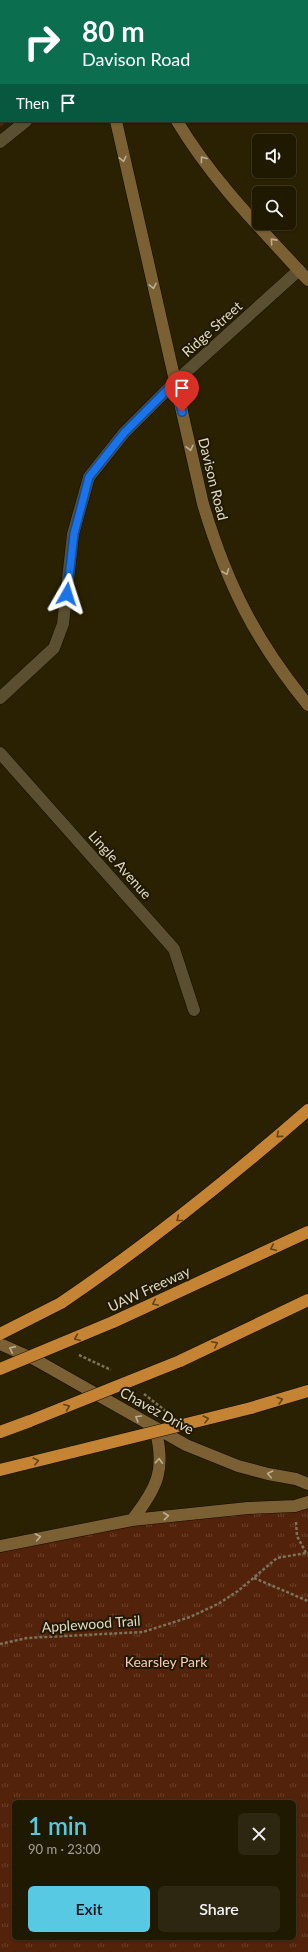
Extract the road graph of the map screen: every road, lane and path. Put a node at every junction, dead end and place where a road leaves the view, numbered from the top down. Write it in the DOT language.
graph roads {
  1 [pos="25,122"];
  2 [pos="116,122"];
  3 [pos="178,122"];
  4 [pos="0,142"];
  5 [pos="299,270"];
  6 [pos="308,280"];
  7 [pos="175,382"];
  8 [pos="0,698"];
  9 [pos="308,705"];
  10 [pos="0,753"];
  11 [pos="194,1010"];
  12 [pos="308,1110"];
  13 [pos="308,1232"];
  14 [pos="308,1300"];
  15 [pos="0,1334"];
  16 [pos="0,1344"];
  17 [pos="0,1369"];
  18 [pos="308,1391"];
  19 [pos="154,1428"];
  20 [pos="0,1432"];
  21 [pos="0,1470"];
  22 [pos="308,1484"];
  23 [pos="308,1502"];
  24 [pos="132,1520"];
  25 [pos="0,1546"];
  26 [pos="306,1553"];
  27 [pos="254,1578"];
  28 [pos="308,1601"];
  29 [pos="0,1644"];
  1 -- 4 [label="street"];
  2 -- 7 [label="main road, Davison Road, one-way"];
  5 -- 3 [label="main road, one-way"];
  5 -- 6 [label="main road"];
  5 -- 7 [label="street, Ridge Street"];
  7 -- 8 [label="street, Ridge Street"];
  7 -- 9 [label="main road, Davison Road, one-way"];
  10 -- 11 [label="street, Lingle Avenue"];
  12 -- 15 [label="highway, one-way, bridge"];
  13 -- 17 [label="highway, UAW Freeway, one-way, bridge"];
  20 -- 14 [label="highway, one-way, bridge"];
  19 -- 16 [label="main road, Chavez Drive, one-way"];
  21 -- 18 [label="highway, one-way, bridge"];
  22 -- 19 [label="main road, Chavez Drive, one-way"];
  24 -- 19 [label="main road, one-way"];
  24 -- 23 [label="main road, one-way"];
  25 -- 24 [label="main road, one-way"];
  26 -- 27 [label="path, Applewood Trail"];
  27 -- 28 [label="path"];
  27 -- 29 [label="path, Applewood Trail"];
}
